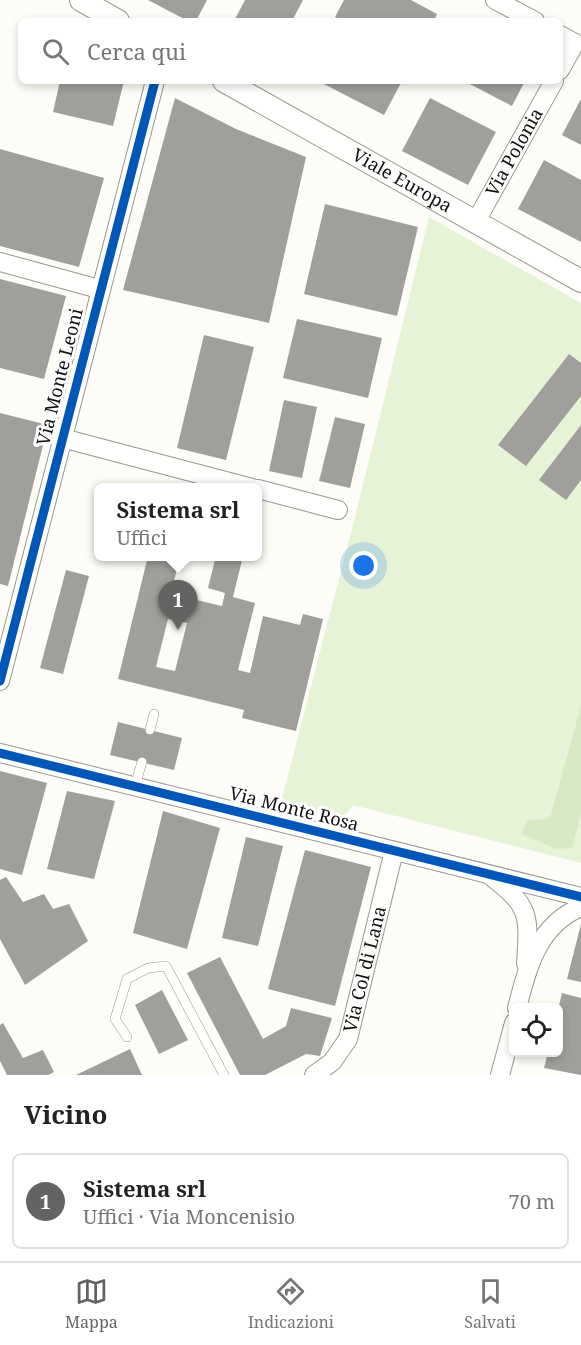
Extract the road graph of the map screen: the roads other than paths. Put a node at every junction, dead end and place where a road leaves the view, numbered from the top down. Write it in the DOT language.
graph roads {
  1 [pos="81,0"];
  2 [pos="495,0"];
  3 [pos="113,18"];
  4 [pos="529,18"];
  5 [pos="572,41"];
  6 [pos="563,63"];
  7 [pos="154,84"];
  8 [pos="229,84"];
  9 [pos="552,84"];
  10 [pos="476,223"];
  11 [pos="0,262"];
  12 [pos="581,281"];
  13 [pos="99,289"];
  14 [pos="62,438"];
  15 [pos="233,483"];
  16 [pos="262,490"];
  17 [pos="338,510"];
  18 [pos="0,681"];
  19 [pos="154,714"];
  20 [pos="150,730"];
  21 [pos="0,753"];
  22 [pos="142,762"];
  23 [pos="135,786"];
  24 [pos="394,851"];
  25 [pos="484,871"];
  26 [pos="581,897"];
  27 [pos="581,907"];
  28 [pos="526,975"];
  29 [pos="518,1003"];
  30 [pos="126,1036"];
  31 [pos="509,1039"];
  32 [pos="320,1073"];
  33 [pos="224,1075"];
  34 [pos="500,1075"];
  1 -- 3 [label="street"];
  2 -- 4 [label="street"];
  5 -- 6 [label="street"];
  7 -- 13 [label="street, Via Monte Leoni"];
  8 -- 10 [label="street, Viale Europa"];
  9 -- 10 [label="street, Via Polonia"];
  10 -- 12 [label="street, Viale Europa"];
  11 -- 13 [label="street"];
  13 -- 14 [label="street, Via Monte Leoni"];
  14 -- 15 [label="street"];
  14 -- 18 [label="street, Via Monte Leoni"];
  16 -- 17 [label="street"];
  19 -- 20 [label="lane"];
  21 -- 23 [label="street, Via Monte Rosa"];
  22 -- 23 [label="lane"];
  23 -- 24 [label="street, Via Monte Rosa"];
  24 -- 25 [label="street, Via Monte Rosa"];
  24 -- 32 [label="street, Via Col di Lana"];
  25 -- 26 [label="street, Via Monte Rosa"];
  25 -- 28 [label="street"];
  27 -- 28 [label="street"];
  28 -- 29 [label="street"];
  30 -- 33 [label="lane"];
  31 -- 34 [label="street"];
}
